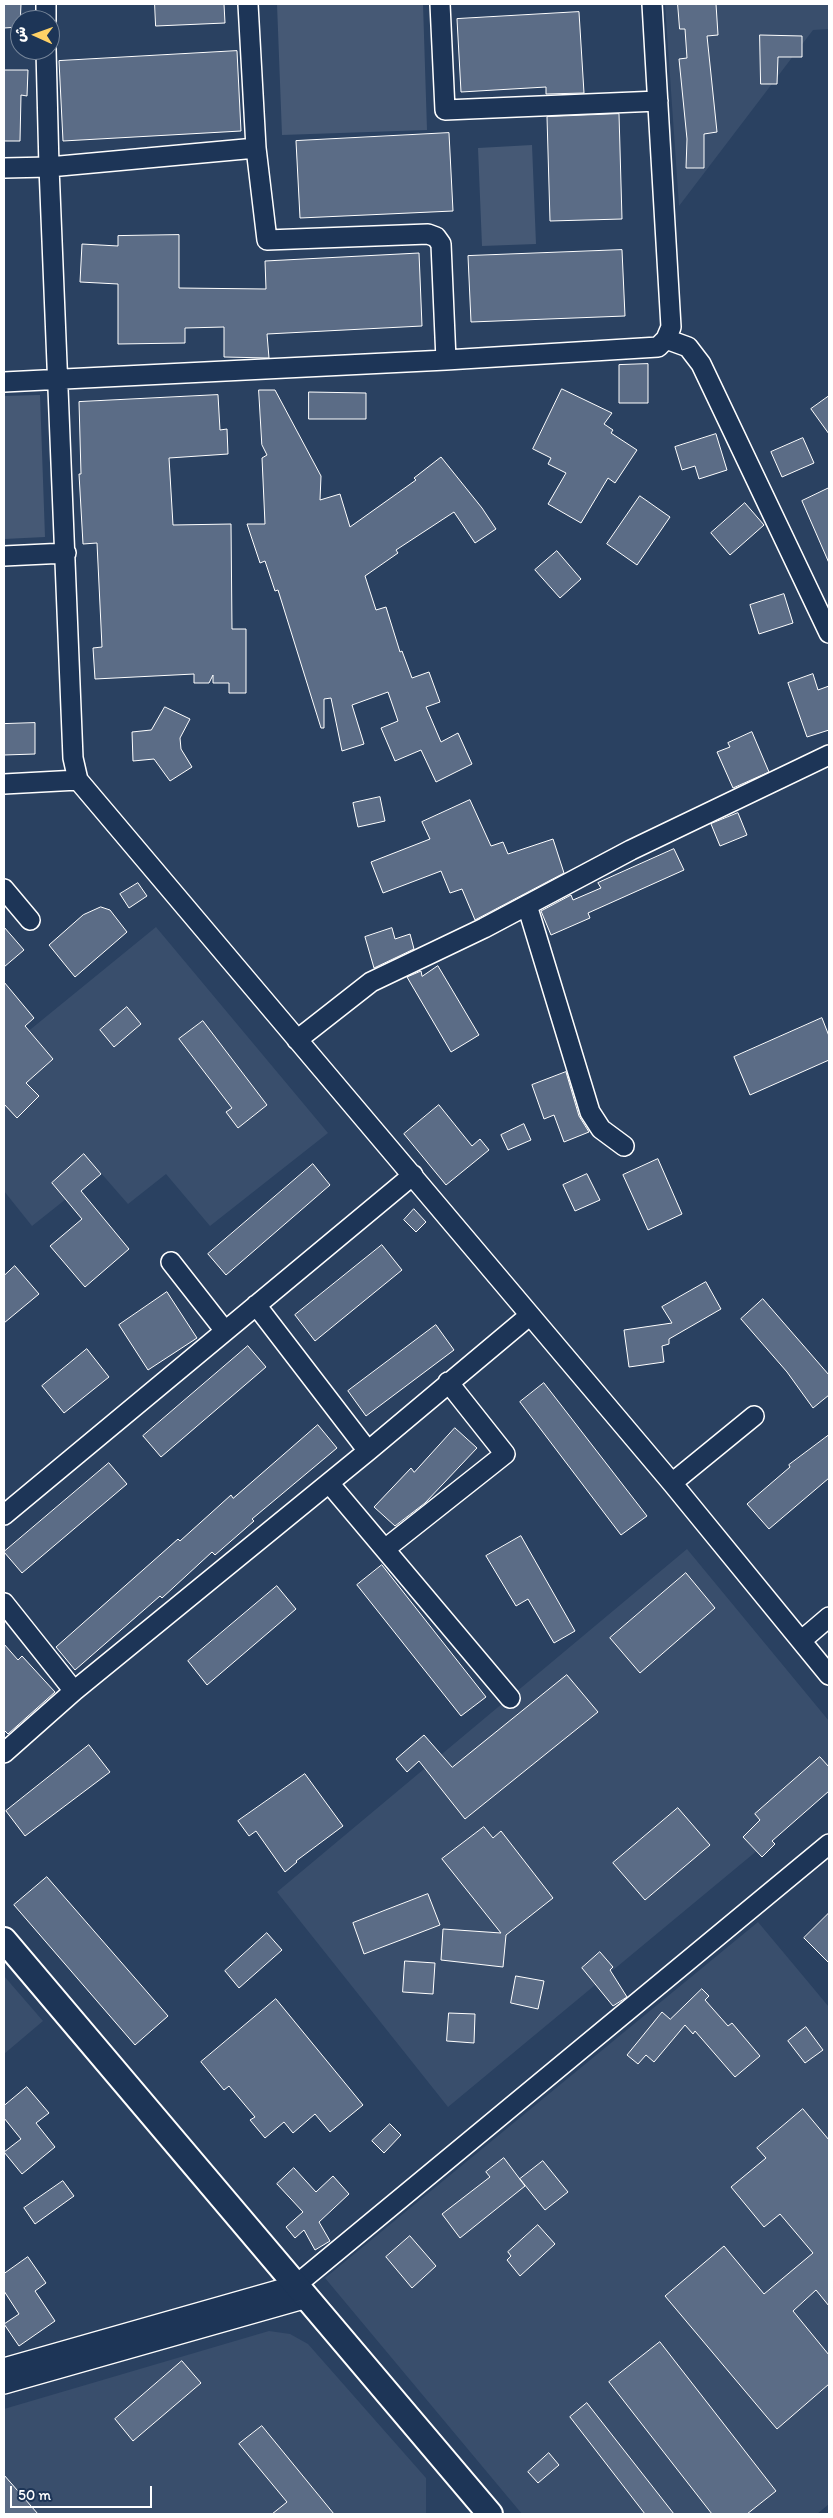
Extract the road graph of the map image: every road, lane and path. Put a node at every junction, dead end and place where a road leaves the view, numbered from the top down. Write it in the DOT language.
graph roads {
  1 [pos="248,4"];
  2 [pos="440,4"];
  3 [pos="652,4"];
  4 [pos="46,60"];
  5 [pos="658,101"];
  6 [pos="256,148"];
  7 [pos="49,166"];
  8 [pos="4,168"];
  9 [pos="666,339"];
  10 [pos="446,360"];
  11 [pos="57,380"];
  12 [pos="4,382"];
  13 [pos="66,554"];
  14 [pos="4,556"];
  15 [pos="829,633"];
  16 [pos="829,755"];
  17 [pos="78,780"];
  18 [pos="4,784"];
  19 [pos="4,889"];
  20 [pos="527,905"];
  21 [pos="30,920"];
  22 [pos="297,1040"];
  23 [pos="624,1146"];
  24 [pos="413,1175"];
  25 [pos="171,1262"];
  26 [pos="256,1305"];
  27 [pos="529,1316"];
  28 [pos="226,1331"];
  29 [pos="448,1382"];
  30 [pos="754,1416"];
  31 [pos="368,1451"];
  32 [pos="329,1483"];
  33 [pos="672,1484"];
  34 [pos="4,1515"];
  35 [pos="385,1549"];
  36 [pos="4,1602"];
  37 [pos="829,1617"];
  38 [pos="802,1640"];
  39 [pos="829,1675"];
  40 [pos="74,1691"];
  41 [pos="510,1698"];
  42 [pos="4,1751"];
  43 [pos="829,1844"];
  44 [pos="4,1940"];
  45 [pos="301,2292"];
  46 [pos="4,2368"];
  47 [pos="4,2384"];
  48 [pos="490,2514"];
  1 -- 6 [label="street"];
  2 -- 5 [label="street"];
  3 -- 5 [label="street"];
  4 -- 7 [label="street"];
  5 -- 9 [label="street"];
  6 -- 7 [label="street"];
  6 -- 10 [label="street"];
  7 -- 8 [label="street"];
  7 -- 11 [label="street"];
  9 -- 10 [label="street"];
  9 -- 15 [label="street"];
  10 -- 11 [label="street"];
  11 -- 12 [label="street"];
  11 -- 13 [label="street"];
  13 -- 14 [label="street"];
  13 -- 17 [label="street"];
  16 -- 20 [label="street"];
  17 -- 18 [label="street"];
  17 -- 22 [label="street"];
  19 -- 21 [label="street"];
  20 -- 22 [label="street"];
  20 -- 23 [label="street"];
  22 -- 24 [label="street"];
  24 -- 26 [label="street"];
  24 -- 27 [label="street"];
  25 -- 28 [label="street"];
  26 -- 28 [label="street"];
  26 -- 31 [label="street"];
  27 -- 29 [label="street"];
  27 -- 33 [label="street"];
  28 -- 34 [label="street"];
  29 -- 31 [label="street"];
  29 -- 35 [label="street"];
  30 -- 33 [label="street"];
  31 -- 32 [label="street"];
  32 -- 35 [label="street"];
  32 -- 40 [label="street"];
  33 -- 38 [label="street"];
  35 -- 41 [label="street"];
  36 -- 40 [label="street"];
  37 -- 38 [label="street"];
  38 -- 39 [label="street"];
  40 -- 42 [label="street"];
  43 -- 45 [label="street"];
  44 -- 45 [label="main road"];
  45 -- 46 [label="street"];
  45 -- 47 [label="street"];
  45 -- 48 [label="main road"];
}
